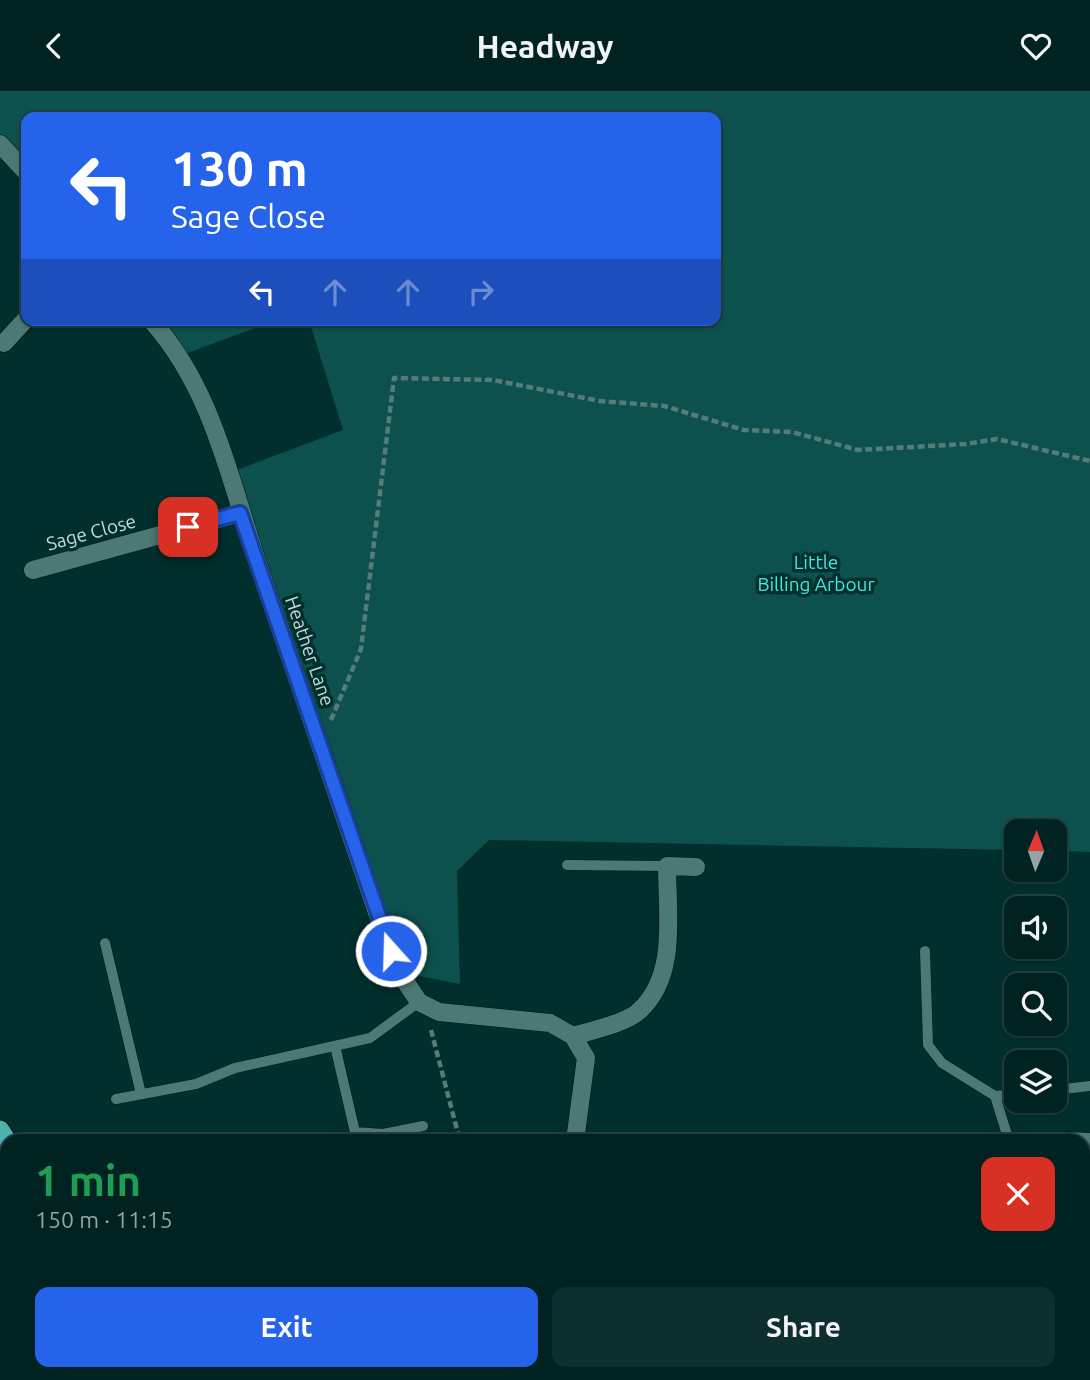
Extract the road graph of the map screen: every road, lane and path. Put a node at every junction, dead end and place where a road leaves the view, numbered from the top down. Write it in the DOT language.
graph roads {
  1 [pos="0,144"];
  2 [pos="21,167"];
  3 [pos="21,324"];
  4 [pos="156,326"];
  5 [pos="4,343"];
  6 [pos="1090,461"];
  7 [pos="240,513"];
  8 [pos="33,570"];
  9 [pos="320,747"];
  10 [pos="567,865"];
  11 [pos="667,866"];
  12 [pos="696,867"];
  13 [pos="105,943"];
  14 [pos="925,951"];
  15 [pos="419,1002"];
  16 [pos="439,1012"];
  17 [pos="573,1036"];
  18 [pos="335,1046"];
  19 [pos="1090,1086"];
  20 [pos="1067,1089"];
  21 [pos="141,1094"];
  22 [pos="1004,1095"];
  23 [pos="995,1096"];
  24 [pos="116,1099"];
  25 [pos="423,1126"];
  26 [pos="458,1134"];
  27 [pos="576,1134"];
  28 [pos="1007,1134"];
  1 -- 2 [label="street"];
  3 -- 5 [label="street"];
  4 -- 7 [label="street, Heather Lane"];
  6 -- 9 [label="path"];
  7 -- 8 [label="street, Sage Close"];
  7 -- 9 [label="street, Heather Lane"];
  9 -- 15 [label="street, Heather Lane"];
  10 -- 11 [label="lane"];
  11 -- 12 [label="street"];
  11 -- 17 [label="street"];
  13 -- 21 [label="lane"];
  14 -- 23 [label="lane"];
  15 -- 16 [label="street"];
  15 -- 18 [label="lane"];
  16 -- 17 [label="street"];
  16 -- 26 [label="path"];
  17 -- 27 [label="street"];
  18 -- 21 [label="lane"];
  18 -- 25 [label="lane"];
  19 -- 20 [label="lane"];
  21 -- 24 [label="lane"];
  22 -- 23 [label="lane"];
  23 -- 28 [label="lane"];
}
